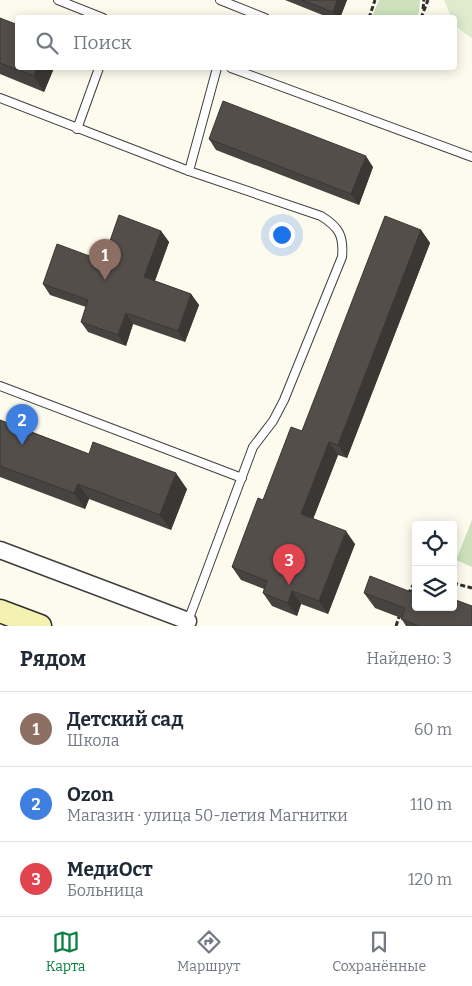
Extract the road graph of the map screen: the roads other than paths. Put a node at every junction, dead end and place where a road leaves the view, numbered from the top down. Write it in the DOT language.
graph roads {
  1 [pos="58,0"];
  2 [pos="220,0"];
  3 [pos="96,15"];
  4 [pos="258,15"];
  5 [pos="98,70"];
  6 [pos="216,70"];
  7 [pos="236,70"];
  8 [pos="0,98"];
  9 [pos="77,129"];
  10 [pos="472,157"];
  11 [pos="189,171"];
  12 [pos="0,386"];
  13 [pos="242,478"];
  14 [pos="0,550"];
  15 [pos="0,611"];
  16 [pos="191,624"];
  17 [pos="40,626"];
  1 -- 3 [label="lane"];
  2 -- 4 [label="lane"];
  5 -- 9 [label="lane"];
  6 -- 11 [label="lane"];
  7 -- 10 [label="lane"];
  8 -- 9 [label="lane"];
  9 -- 11 [label="lane"];
  11 -- 13 [label="lane"];
  12 -- 13 [label="lane"];
  13 -- 16 [label="lane"];
  14 -- 16 [label="street"];
  15 -- 17 [label="main road"];
}
